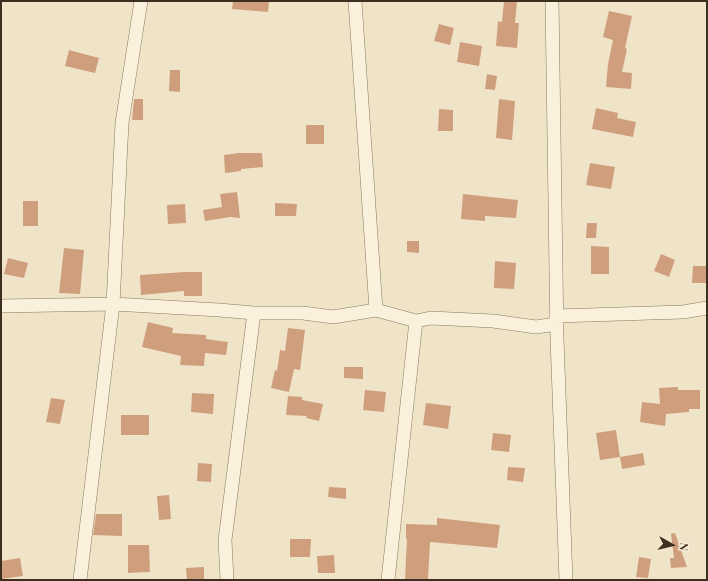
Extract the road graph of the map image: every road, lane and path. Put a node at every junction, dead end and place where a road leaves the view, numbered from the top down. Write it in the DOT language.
graph roads {
  1 [pos="141,1"];
  2 [pos="355,1"];
  3 [pos="552,1"];
  4 [pos="113,304"];
  5 [pos="1,306"];
  6 [pos="707,308"];
  7 [pos="376,310"];
  8 [pos="254,313"];
  9 [pos="556,316"];
  10 [pos="416,321"];
  11 [pos="80,580"];
  12 [pos="227,580"];
  13 [pos="388,580"];
  14 [pos="566,580"];
  1 -- 4 [label="street"];
  2 -- 7 [label="street"];
  3 -- 9 [label="street"];
  4 -- 5 [label="street"];
  4 -- 8 [label="street"];
  4 -- 11 [label="street"];
  6 -- 9 [label="street"];
  7 -- 8 [label="street"];
  7 -- 10 [label="street"];
  8 -- 12 [label="street"];
  9 -- 10 [label="street"];
  9 -- 14 [label="street"];
  10 -- 13 [label="street"];
}
